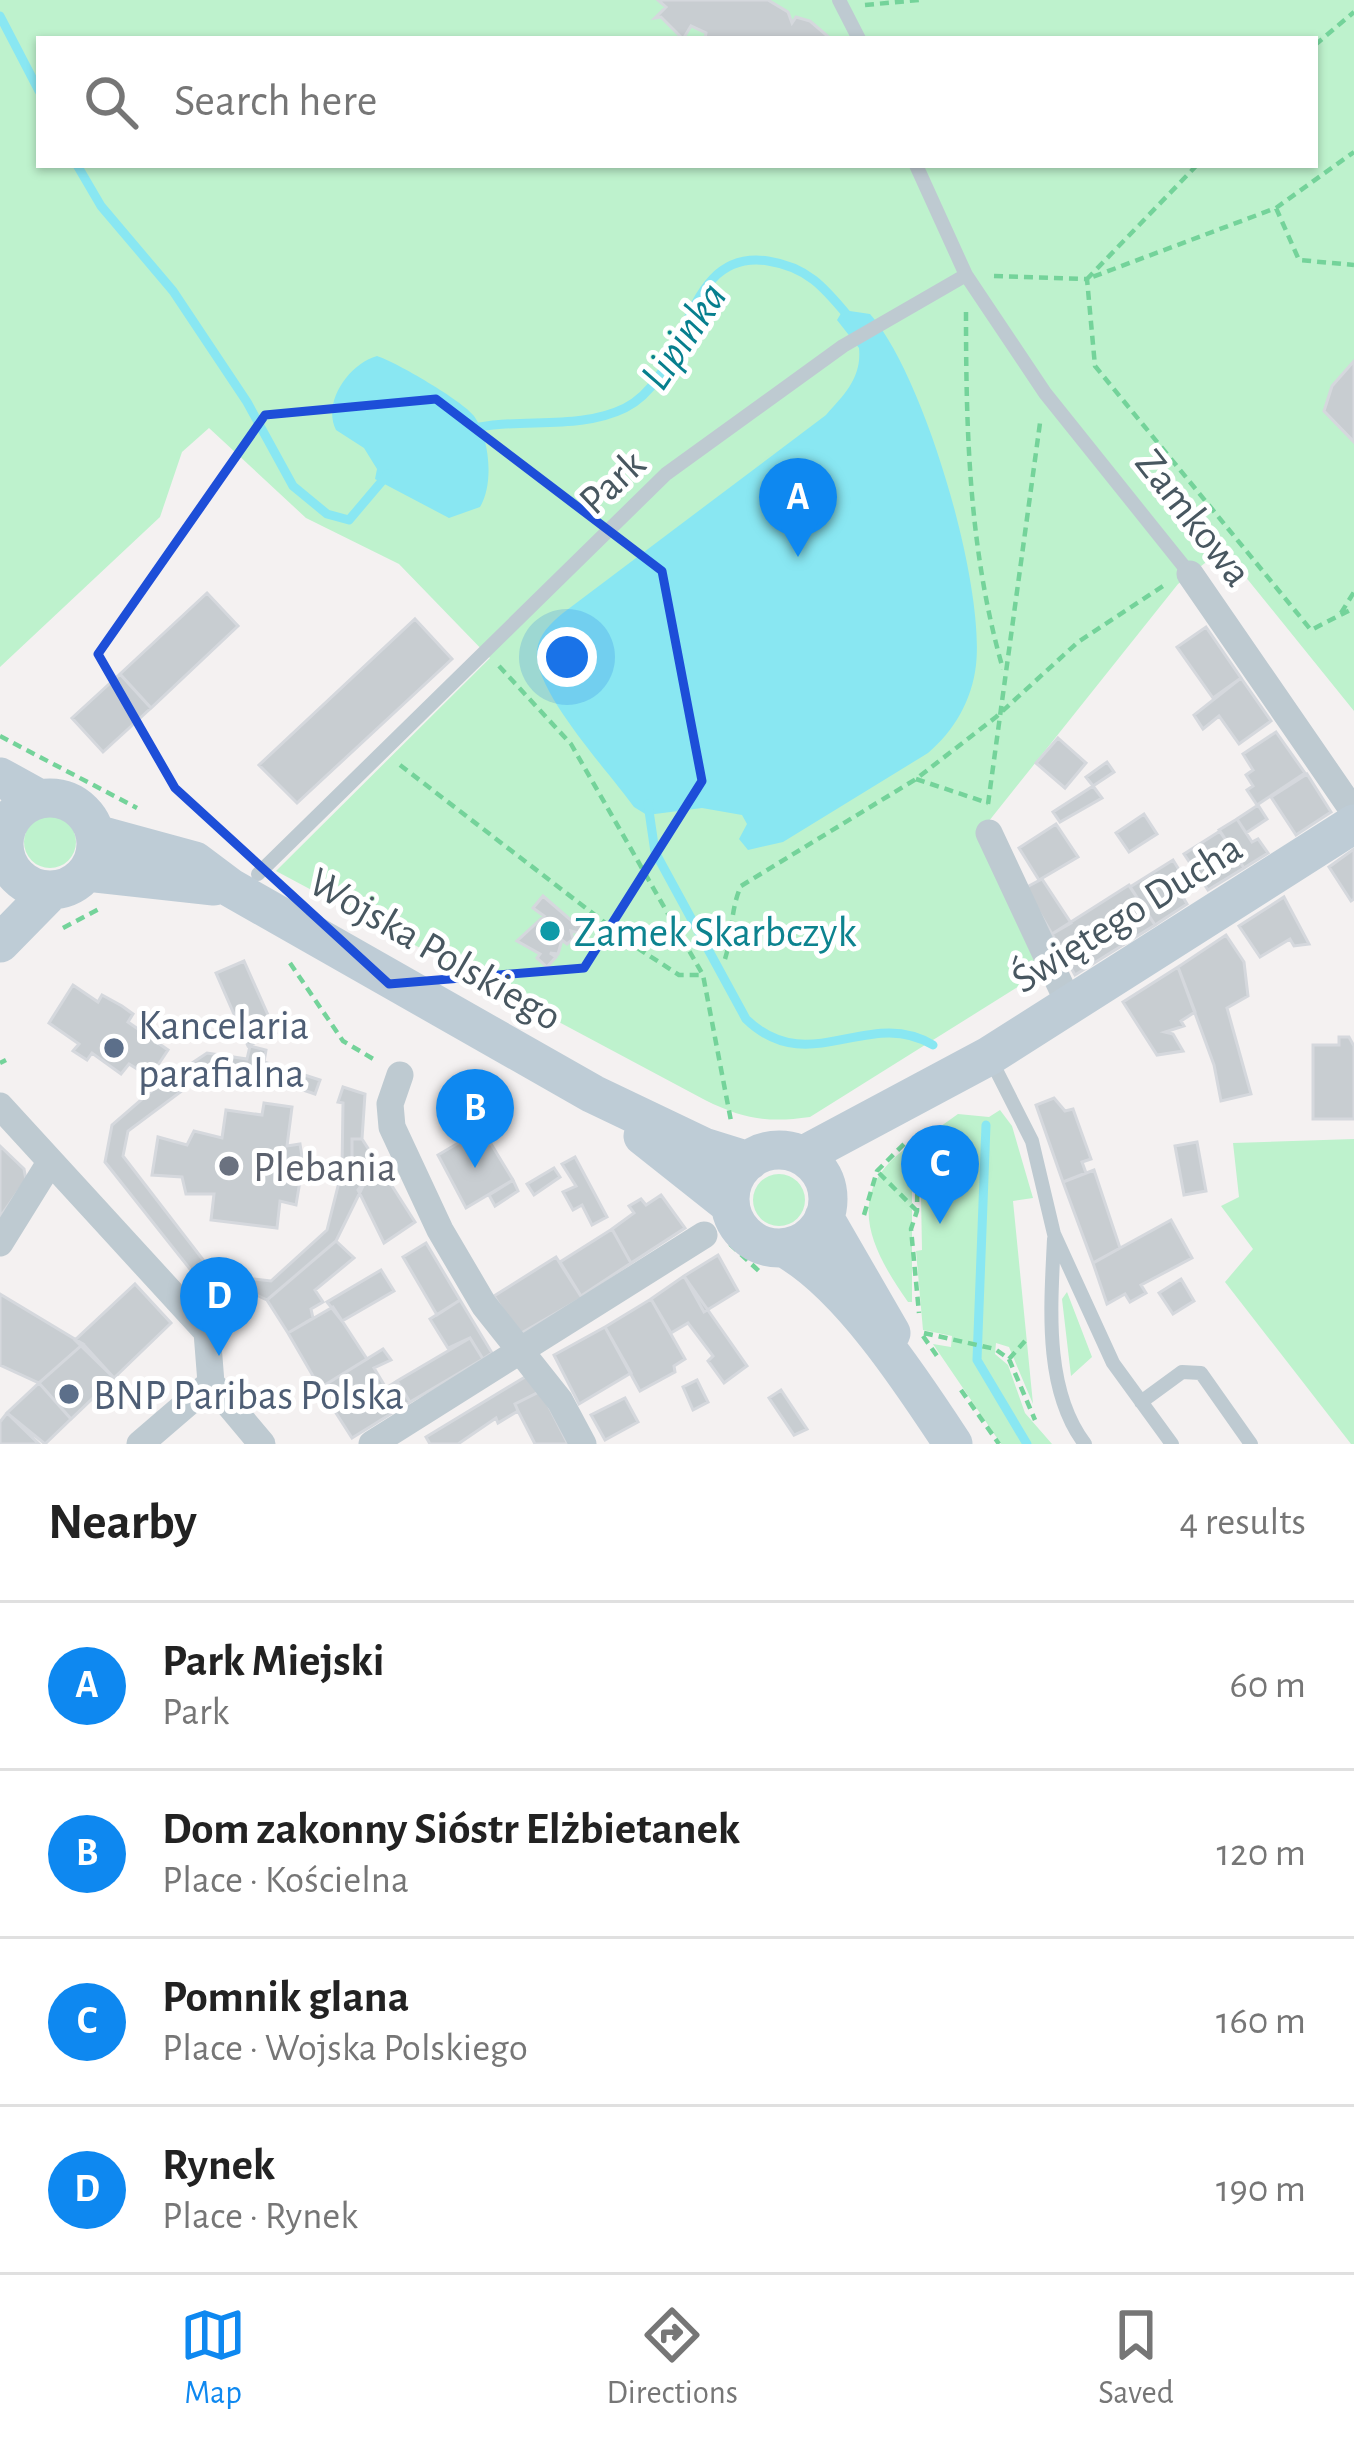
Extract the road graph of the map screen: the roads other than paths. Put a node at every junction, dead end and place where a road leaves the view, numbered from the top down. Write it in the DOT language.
graph roads {
  1 [pos="842,3"];
  2 [pos="858,36"];
  3 [pos="917,168"];
  4 [pos="966,275"];
  5 [pos="1188,572"];
  6 [pos="0,777"];
  7 [pos="40,799"];
  8 [pos="1354,812"];
  9 [pos="1354,824"];
  10 [pos="3,825"];
  11 [pos="989,832"];
  12 [pos="86,875"];
  13 [pos="6,877"];
  14 [pos="244,881"];
  15 [pos="1,942"];
  16 [pos="1070,1006"];
  17 [pos="989,1056"];
  18 [pos="400,1075"];
  19 [pos="948,1078"];
  20 [pos="593,1094"];
  21 [pos="0,1106"];
  22 [pos="746,1143"];
  23 [pos="802,1156"];
  24 [pos="49,1164"];
  25 [pos="838,1208"];
  26 [pos="720,1226"];
  27 [pos="1054,1234"];
  28 [pos="0,1243"];
  29 [pos="778,1263"];
  30 [pos="518,1350"];
  31 [pos="909,1377"];
  32 [pos="211,1383"];
  33 [pos="1141,1402"];
  34 [pos="140,1444"];
  35 [pos="262,1444"];
  36 [pos="372,1444"];
  37 [pos="583,1444"];
  38 [pos="953,1444"];
  39 [pos="1085,1444"];
  40 [pos="1172,1444"];
  41 [pos="1251,1444"];
  1 -- 2 [label="lane"];
  3 -- 4 [label="lane"];
  4 -- 5 [label="lane, Zamkowa"];
  4 -- 14 [label="lane, Park"];
  5 -- 8 [label="street, Zamkowa"];
  6 -- 7 [label="main road"];
  7 -- 10 [label="main road"];
  7 -- 12 [label="main road"];
  9 -- 16 [label="main road, Świętego Ducha"];
  10 -- 13 [label="main road"];
  11 -- 16 [label="street"];
  12 -- 13 [label="main road"];
  12 -- 14 [label="main road, Wojska Polskiego"];
  12 -- 15 [label="main road"];
  14 -- 20 [label="main road, Wojska Polskiego"];
  16 -- 17 [label="main road, Świętego Ducha"];
  17 -- 19 [label="main road, Świętego Ducha"];
  17 -- 27 [label="lane"];
  18 -- 30 [label="street"];
  19 -- 23 [label="main road, Świętego Ducha"];
  19 -- 25 [label="main road, Świętego Ducha"];
  20 -- 22 [label="main road, Wojska Polskiego"];
  20 -- 26 [label="main road, Wojska Polskiego"];
  21 -- 24 [label="street"];
  22 -- 23 [label="main road"];
  22 -- 26 [label="main road"];
  23 -- 25 [label="main road"];
  24 -- 28 [label="street"];
  24 -- 32 [label="street"];
  25 -- 29 [label="main road, Świętego Ducha"];
  25 -- 31 [label="main road"];
  26 -- 29 [label="main road, Wojska Polskiego"];
  26 -- 30 [label="street"];
  27 -- 33 [label="lane"];
  27 -- 39 [label="lane"];
  29 -- 31 [label="main road"];
  30 -- 36 [label="street"];
  30 -- 37 [label="street"];
  31 -- 38 [label="main road"];
  32 -- 34 [label="street"];
  32 -- 35 [label="street"];
  33 -- 40 [label="lane"];
  33 -- 41 [label="lane"];
}
